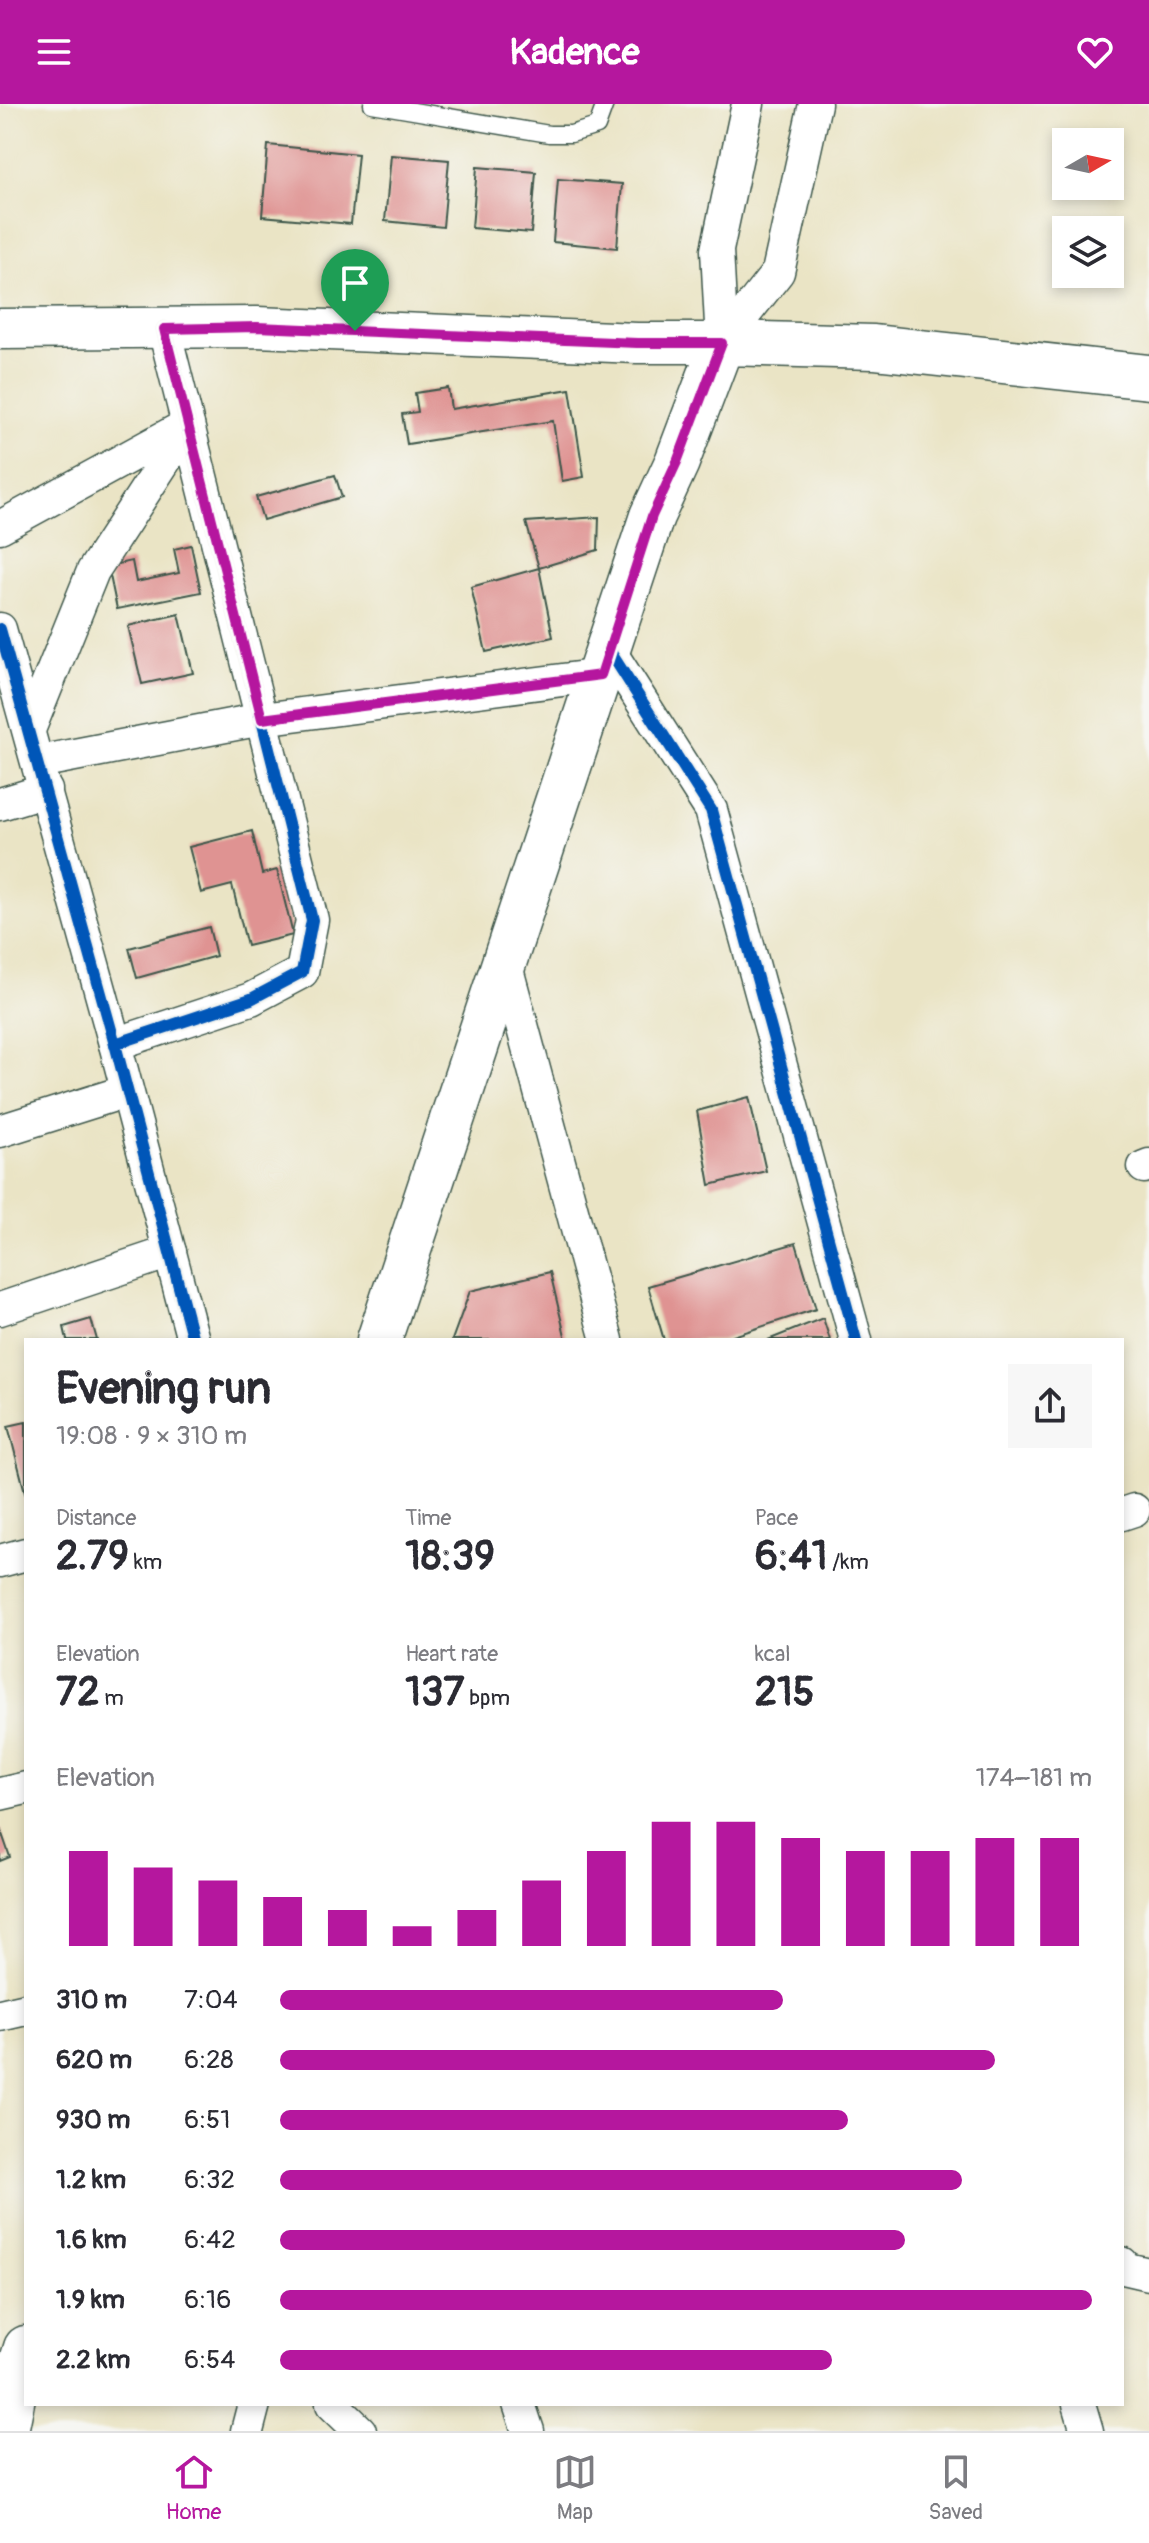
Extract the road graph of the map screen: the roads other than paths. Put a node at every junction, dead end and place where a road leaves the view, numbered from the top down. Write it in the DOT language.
graph roads {
  1 [pos="372,104"];
  2 [pos="605,104"];
  3 [pos="748,104"];
  4 [pos="815,104"];
  5 [pos="0,329"];
  6 [pos="164,329"];
  7 [pos="722,343"];
  8 [pos="1149,377"];
  9 [pos="188,425"];
  10 [pos="0,527"];
  11 [pos="0,629"];
  12 [pos="605,663"];
  13 [pos="262,719"];
  14 [pos="29,730"];
  15 [pos="42,776"];
  16 [pos="0,804"];
  17 [pos="505,962"];
  18 [pos="115,1044"];
  19 [pos="127,1091"];
  20 [pos="0,1131"];
  21 [pos="170,1252"];
  22 [pos="0,1309"];
  23 [pos="192,1338"];
  24 [pos="380,1338"];
  25 [pos="606,1338"];
  26 [pos="855,1338"];
  27 [pos="24,1555"];
  28 [pos="0,1561"];
  29 [pos="24,1788"];
  30 [pos="0,1794"];
  31 [pos="24,2009"];
  32 [pos="0,2015"];
  33 [pos="1124,2268"];
  34 [pos="1149,2274"];
  35 [pos="14,2375"];
  36 [pos="253,2406"];
  37 [pos="334,2406"];
  38 [pos="520,2406"];
  39 [pos="1080,2406"];
  40 [pos="6,2431"];
  41 [pos="247,2431"];
  42 [pos="360,2431"];
  43 [pos="528,2431"];
  44 [pos="1087,2431"];
  1 -- 2 [label="lane"];
  3 -- 7 [label="street"];
  4 -- 7 [label="street"];
  5 -- 6 [label="street"];
  6 -- 7 [label="street"];
  6 -- 9 [label="street"];
  7 -- 8 [label="main road"];
  7 -- 12 [label="main road"];
  9 -- 10 [label="street"];
  9 -- 13 [label="street"];
  9 -- 14 [label="street"];
  11 -- 14 [label="street"];
  12 -- 13 [label="street"];
  12 -- 17 [label="main road"];
  12 -- 26 [label="street"];
  13 -- 15 [label="street"];
  13 -- 18 [label="street"];
  14 -- 15 [label="street"];
  15 -- 16 [label="street"];
  15 -- 18 [label="street"];
  17 -- 24 [label="main road"];
  17 -- 25 [label="street"];
  18 -- 19 [label="street"];
  19 -- 20 [label="street"];
  19 -- 21 [label="street"];
  21 -- 22 [label="street"];
  21 -- 23 [label="street"];
  27 -- 28 [label="street"];
  29 -- 30 [label="street"];
  31 -- 32 [label="street"];
  33 -- 34 [label="street"];
  35 -- 40 [label="main road"];
  36 -- 41 [label="street"];
  37 -- 42 [label="street"];
  38 -- 43 [label="street"];
  39 -- 44 [label="street"];
}
